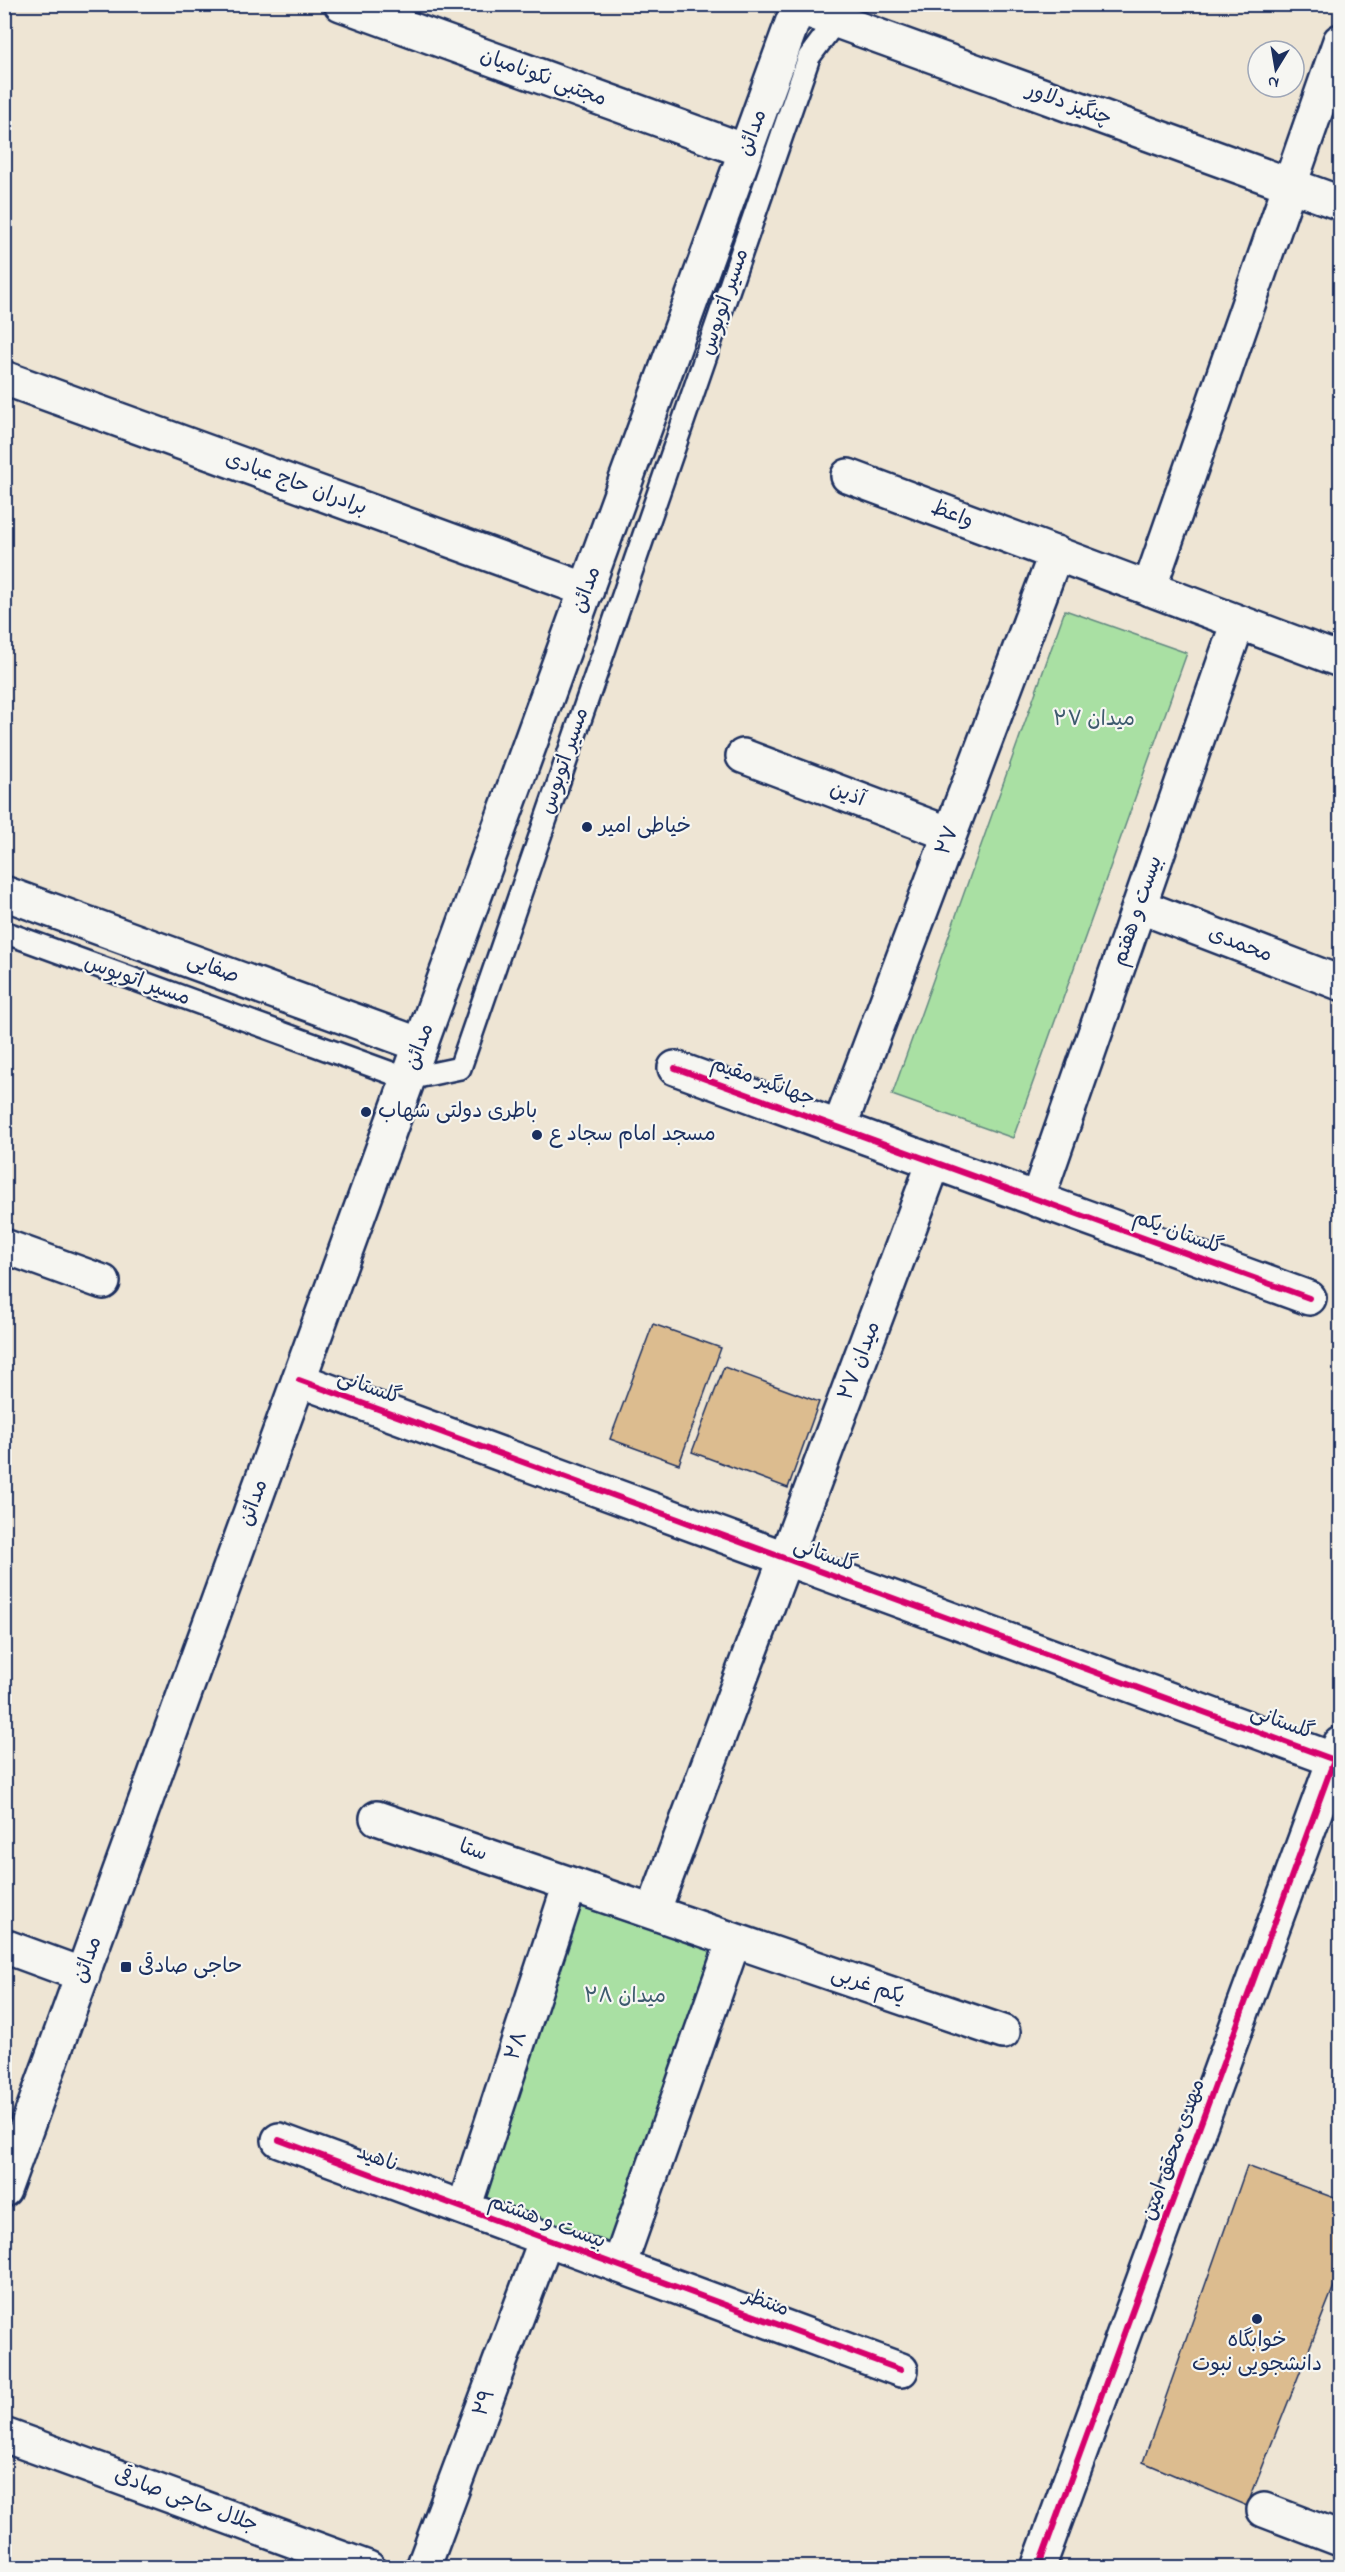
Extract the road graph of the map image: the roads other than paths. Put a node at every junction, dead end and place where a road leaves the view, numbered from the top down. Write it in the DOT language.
graph roads {
  1 [pos="341,4"];
  2 [pos="799,6"];
  3 [pos="839,13"];
  4 [pos="1341,41"];
  5 [pos="746,151"];
  6 [pos="1290,185"];
  7 [pos="1341,204"];
  8 [pos="4,378"];
  9 [pos="848,476"];
  10 [pos="1056,554"];
  11 [pos="1149,589"];
  12 [pos="587,590"];
  13 [pos="1238,622"];
  14 [pos="1341,660"];
  15 [pos="743,756"];
  16 [pos="950,834"];
  17 [pos="4,893"];
  18 [pos="1139,906"];
  19 [pos="4,933"];
  20 [pos="1341,983"];
  21 [pos="421,1046"];
  22 [pos="675,1068"];
  23 [pos="408,1079"];
  24 [pos="839,1128"];
  25 [pos="934,1162"];
  26 [pos="1037,1200"];
  27 [pos="4,1246"];
  28 [pos="103,1282"];
  29 [pos="1309,1298"];
  30 [pos="299,1380"];
  31 [pos="785,1559"];
  32 [pos="1339,1756"];
  33 [pos="376,1818"];
  34 [pos="570,1884"];
  35 [pos="653,1912"];
  36 [pos="734,1940"];
  37 [pos="4,1946"];
  38 [pos="83,1975"];
  39 [pos="1003,2032"];
  40 [pos="279,2140"];
  41 [pos="4,2190"];
  42 [pos="464,2208"];
  43 [pos="546,2239"];
  44 [pos="619,2266"];
  45 [pos="901,2370"];
  46 [pos="4,2434"];
  47 [pos="1264,2510"];
  48 [pos="1341,2539"];
  49 [pos="369,2568"];
  50 [pos="423,2568"];
  51 [pos="1038,2568"];
  1 -- 5 [label="street, مجتبی نکونامیان"];
  2 -- 3 [label="street, چنگیز دلاور"];
  2 -- 5 [label="street, مدائن"];
  3 -- 6 [label="street, چنگیز دلاور"];
  3 -- 23 [label="lane, مسیر اتوبوس"];
  4 -- 6 [label="street"];
  5 -- 12 [label="street, مدائن"];
  6 -- 7 [label="street, چنگیز دلاور"];
  6 -- 11 [label="street"];
  8 -- 12 [label="street, برادران حاج عبادی"];
  9 -- 10 [label="street, واعظ"];
  10 -- 11 [label="street, واعظ"];
  10 -- 16 [label="street, ۲۷"];
  11 -- 13 [label="street, واعظ"];
  12 -- 21 [label="street, مدائن"];
  13 -- 14 [label="street, واعظ"];
  13 -- 18 [label="street, بیست و هفتم"];
  15 -- 16 [label="street, آذین"];
  16 -- 24 [label="street, ۲۷"];
  17 -- 21 [label="street, صفایی"];
  18 -- 20 [label="street, محمدی"];
  18 -- 26 [label="street, بیست و هفتم"];
  19 -- 23 [label="lane, مسیر اتوبوس"];
  21 -- 23 [label="street, مدائن"];
  22 -- 24 [label="street, جهانگیر مقیم"];
  23 -- 30 [label="street, مدائن"];
  24 -- 25 [label="street, جهانگیر مقیم"];
  25 -- 26 [label="street, گلستان یکم"];
  25 -- 31 [label="street, میدان ۲۷"];
  26 -- 29 [label="street, گلستان یکم"];
  27 -- 28 [label="street"];
  30 -- 31 [label="street, گلستانی"];
  30 -- 38 [label="street, مدائن"];
  31 -- 32 [label="street, گلستانی"];
  31 -- 35 [label="street"];
  32 -- 51 [label="street, مهدی محقق امین"];
  33 -- 34 [label="street, ستا"];
  34 -- 35 [label="street"];
  34 -- 42 [label="street, ۲۸"];
  35 -- 36 [label="street"];
  36 -- 39 [label="street, یکم غربی"];
  36 -- 44 [label="street, بیست و هشتم"];
  37 -- 38 [label="street"];
  38 -- 41 [label="street, مدائن"];
  40 -- 42 [label="street, ناهید"];
  42 -- 43 [label="street, بیست و هشتم"];
  43 -- 44 [label="street, بیست و هشتم"];
  43 -- 50 [label="street, ۲۹"];
  44 -- 45 [label="street, منتظر"];
  46 -- 49 [label="street, جلال حاجی صادقی"];
  47 -- 48 [label="street"];
}
